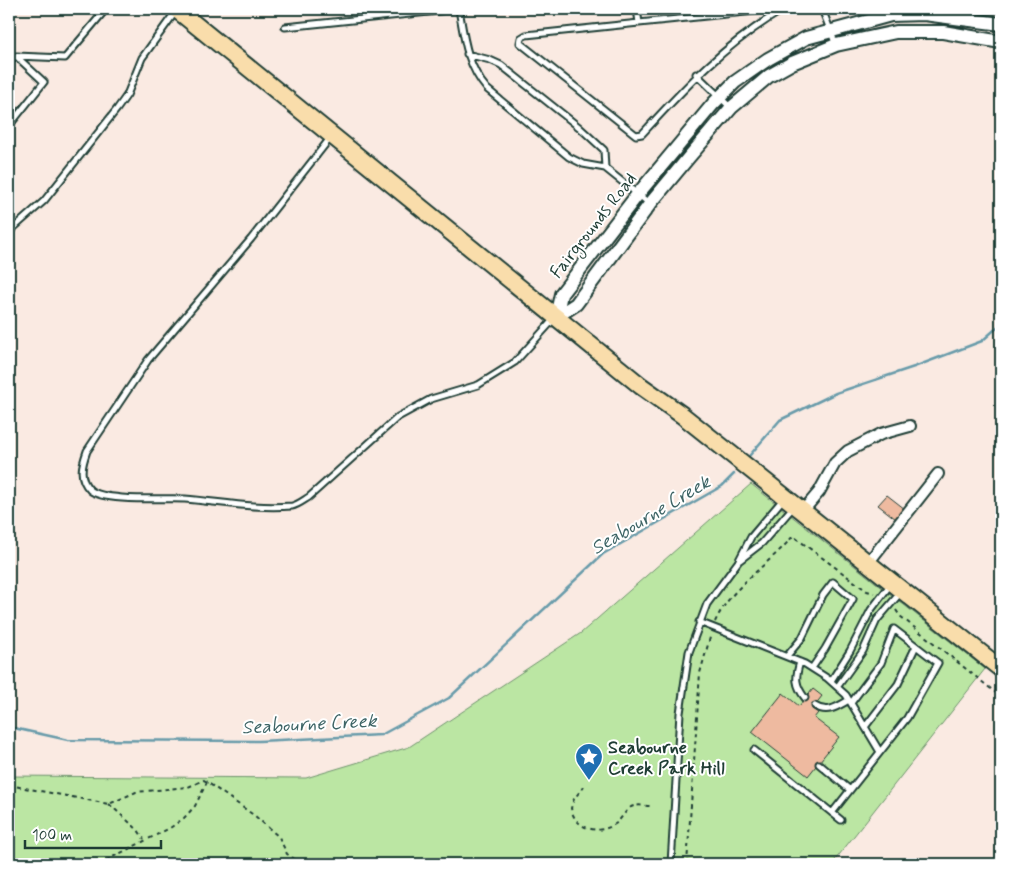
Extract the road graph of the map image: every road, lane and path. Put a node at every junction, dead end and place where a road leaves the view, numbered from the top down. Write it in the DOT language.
graph roads {
  1 [pos="106,9"];
  2 [pos="177,9"];
  3 [pos="459,9"];
  4 [pos="637,9"];
  5 [pos="774,9"];
  6 [pos="784,9"];
  7 [pos="822,9"];
  8 [pos="639,24"];
  9 [pos="1001,24"];
  10 [pos="285,26"];
  11 [pos="829,30"];
  12 [pos="1001,42"];
  13 [pos="836,45"];
  14 [pos="467,54"];
  15 [pos="16,56"];
  16 [pos="9,60"];
  17 [pos="696,74"];
  18 [pos="720,97"];
  19 [pos="732,108"];
  20 [pos="9,126"];
  21 [pos="332,136"];
  22 [pos="605,168"];
  23 [pos="638,194"];
  24 [pos="650,204"];
  25 [pos="9,221"];
  26 [pos="14,226"];
  27 [pos="9,232"];
  28 [pos="556,317"];
  29 [pos="910,426"];
  30 [pos="938,474"];
  31 [pos="793,505"];
  32 [pos="738,562"];
  33 [pos="868,563"];
  34 [pos="897,586"];
  35 [pos="698,622"];
  36 [pos="916,646"];
  37 [pos="786,656"];
  38 [pos="800,662"];
  39 [pos="812,668"];
  40 [pos="1001,669"];
  41 [pos="830,681"];
  42 [pos="838,686"];
  43 [pos="805,698"];
  44 [pos="850,702"];
  45 [pos="815,706"];
  46 [pos="865,727"];
  47 [pos="754,750"];
  48 [pos="880,752"];
  49 [pos="819,764"];
  50 [pos="207,782"];
  51 [pos="9,785"];
  52 [pos="584,786"];
  53 [pos="850,790"];
  54 [pos="109,804"];
  55 [pos="651,806"];
  56 [pos="832,813"];
  57 [pos="841,820"];
  58 [pos="145,840"];
  59 [pos="99,864"];
  60 [pos="302,864"];
  61 [pos="671,864"];
  1 -- 15 [label="lane"];
  2 -- 21 [label="main road"];
  2 -- 26 [label="lane"];
  3 -- 10 [label="lane"];
  3 -- 14 [label="lane"];
  4 -- 8 [label="lane"];
  5 -- 8 [label="lane"];
  6 -- 17 [label="lane"];
  7 -- 11 [label="lane"];
  8 -- 17 [label="lane"];
  9 -- 11 [label="street, Fairgrounds Road"];
  11 -- 13 [label="lane"];
  11 -- 18 [label="street, Fairgrounds Road"];
  12 -- 13 [label="street, Fairgrounds Road"];
  13 -- 19 [label="street, Fairgrounds Road"];
  14 -- 22 [label="lane"];
  14 -- 22 [label="lane"];
  15 -- 16 [label="lane"];
  15 -- 20 [label="lane"];
  17 -- 18 [label="lane"];
  18 -- 19 [label="lane"];
  18 -- 23 [label="street, Fairgrounds Road"];
  19 -- 24 [label="street, Fairgrounds Road"];
  21 -- 28 [label="main road"];
  21 -- 28 [label="lane"];
  22 -- 23 [label="lane"];
  23 -- 24 [label="lane"];
  23 -- 28 [label="street, Fairgrounds Road"];
  24 -- 28 [label="street, Fairgrounds Road"];
  25 -- 26 [label="lane"];
  26 -- 27 [label="lane"];
  28 -- 31 [label="main road"];
  29 -- 31 [label="street"];
  30 -- 33 [label="street"];
  31 -- 32 [label="lane"];
  31 -- 32 [label="lane"];
  31 -- 33 [label="main road"];
  32 -- 35 [label="lane"];
  33 -- 34 [label="main road"];
  34 -- 40 [label="main road"];
  34 -- 41 [label="lane"];
  34 -- 42 [label="lane"];
  35 -- 37 [label="lane"];
  35 -- 61 [label="lane"];
  36 -- 44 [label="lane"];
  36 -- 46 [label="lane"];
  36 -- 48 [label="lane"];
  37 -- 38 [label="lane"];
  37 -- 39 [label="lane"];
  38 -- 39 [label="lane"];
  38 -- 43 [label="lane"];
  39 -- 41 [label="lane"];
  41 -- 42 [label="lane"];
  42 -- 44 [label="lane"];
  44 -- 45 [label="lane"];
  44 -- 46 [label="lane"];
  46 -- 48 [label="lane"];
  47 -- 56 [label="lane"];
  48 -- 53 [label="lane"];
  49 -- 53 [label="lane"];
  50 -- 54 [label="path"];
  50 -- 58 [label="path"];
  50 -- 60 [label="path"];
  51 -- 54 [label="path"];
  52 -- 55 [label="path"];
  53 -- 56 [label="lane"];
  54 -- 58 [label="path"];
  56 -- 57 [label="lane"];
  58 -- 59 [label="path"];
}
